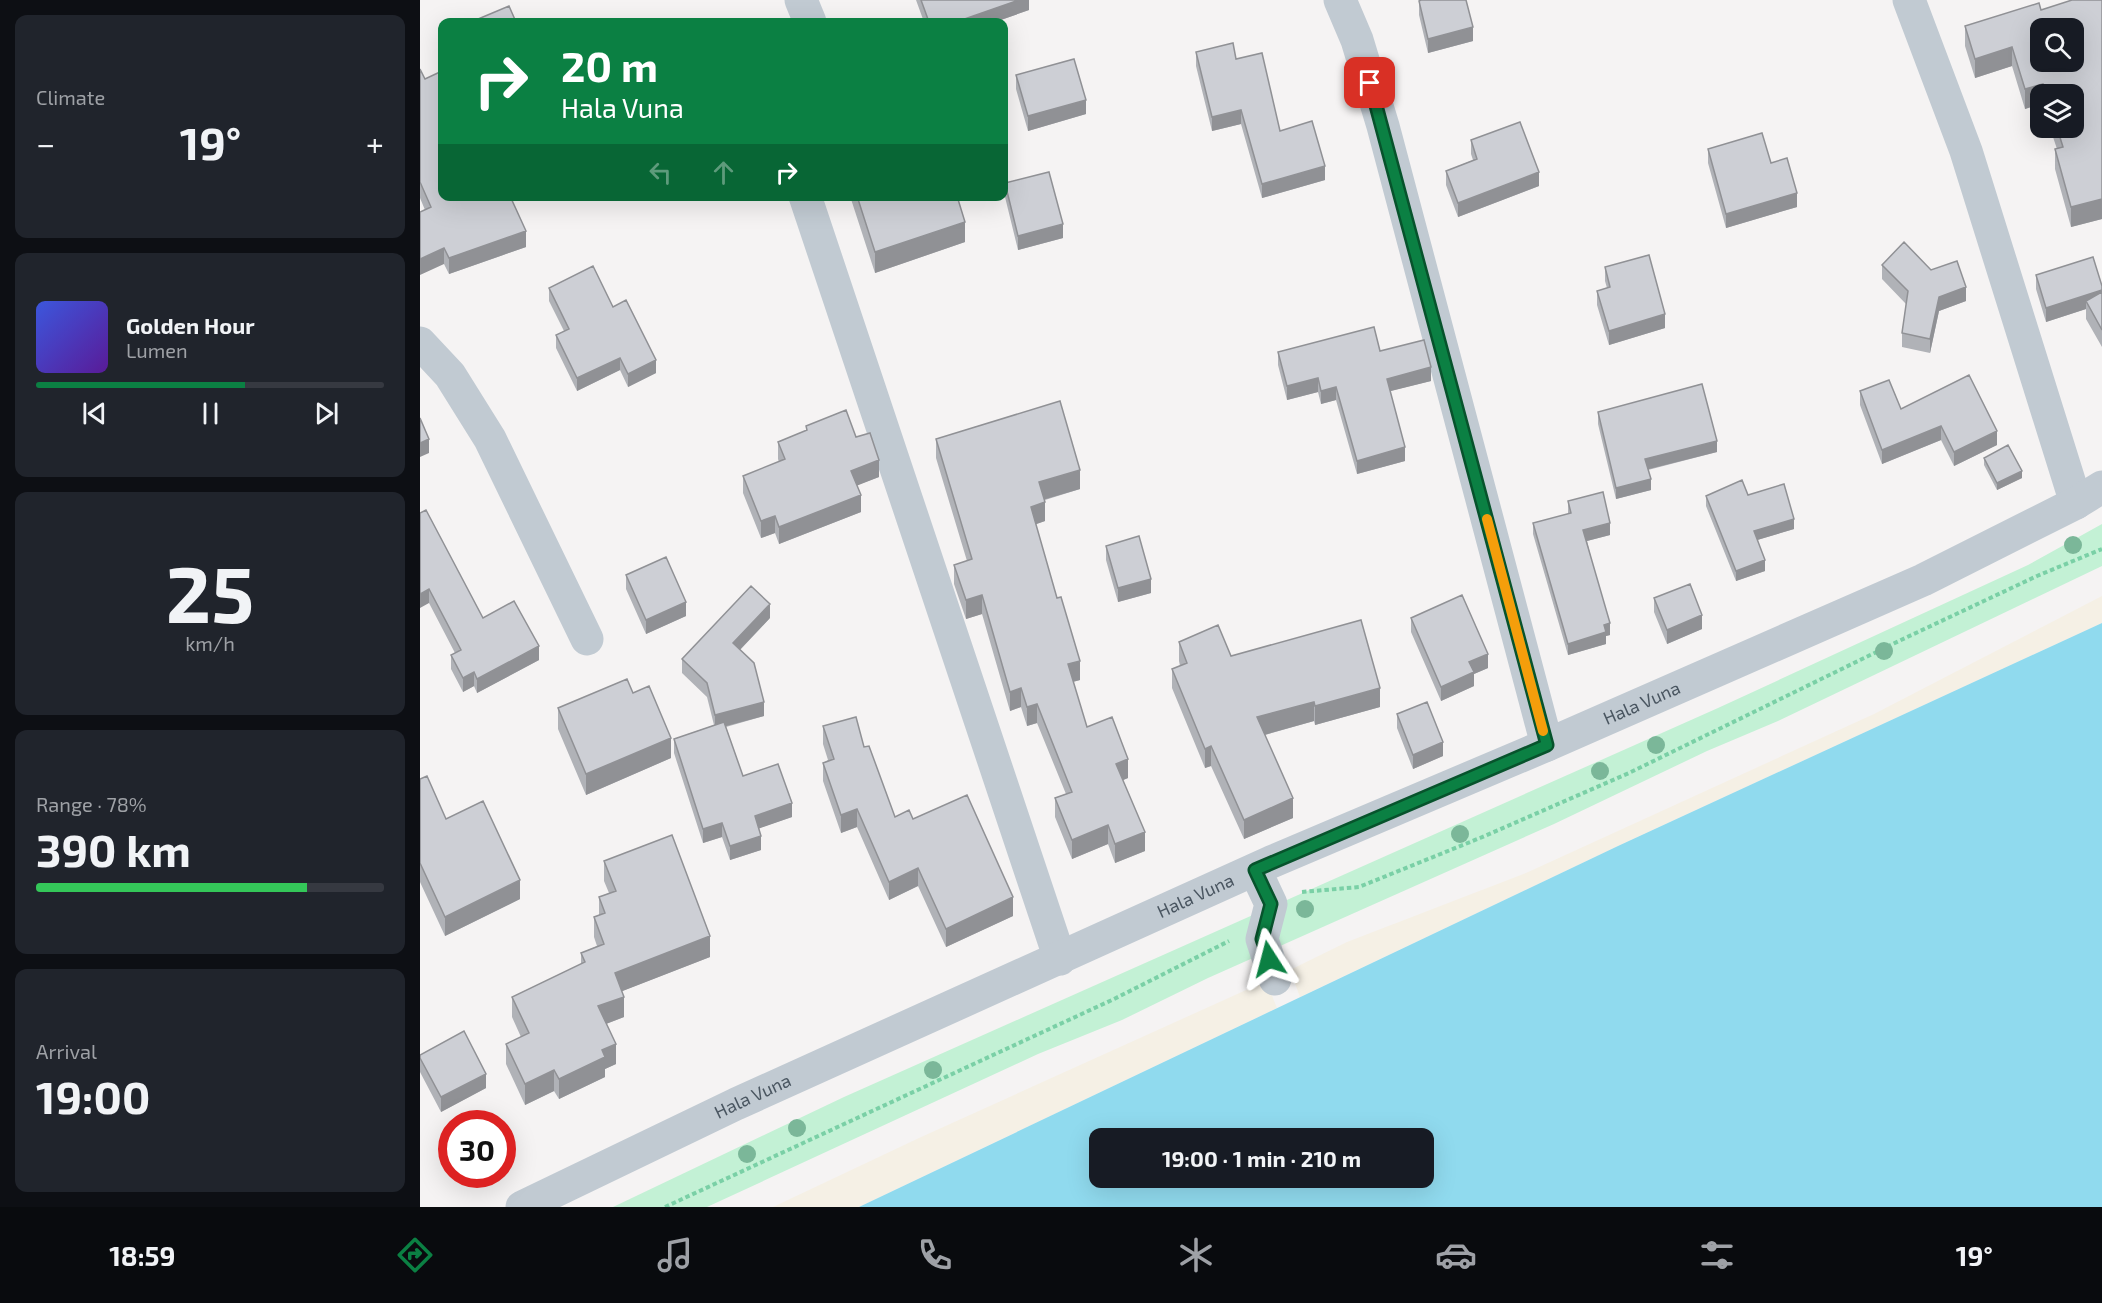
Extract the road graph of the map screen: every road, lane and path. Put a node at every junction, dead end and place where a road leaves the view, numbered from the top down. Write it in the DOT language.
graph roads {
  1 [pos="801,0"];
  2 [pos="1340,0"];
  3 [pos="1909,0"];
  4 [pos="808,18"];
  5 [pos="807,201"];
  6 [pos="420,343"];
  7 [pos="2089,495"];
  8 [pos="2102,549"];
  9 [pos="587,639"];
  10 [pos="1547,745"];
  11 [pos="1255,870"];
  12 [pos="1271,904"];
  13 [pos="1230,941"];
  14 [pos="1060,959"];
  15 [pos="1275,979"];
  16 [pos="522,1207"];
  17 [pos="665,1207"];
  1 -- 4 [label="street"];
  2 -- 10 [label="street"];
  3 -- 7 [label="street"];
  5 -- 14 [label="street"];
  6 -- 9 [label="street"];
  7 -- 10 [label="street, Hala Vuna"];
  8 -- 12 [label="path"];
  10 -- 11 [label="street, Hala Vuna"];
  11 -- 12 [label="street"];
  11 -- 14 [label="street, Hala Vuna"];
  12 -- 15 [label="street"];
  13 -- 17 [label="path"];
  14 -- 16 [label="street, Hala Vuna"];
}
